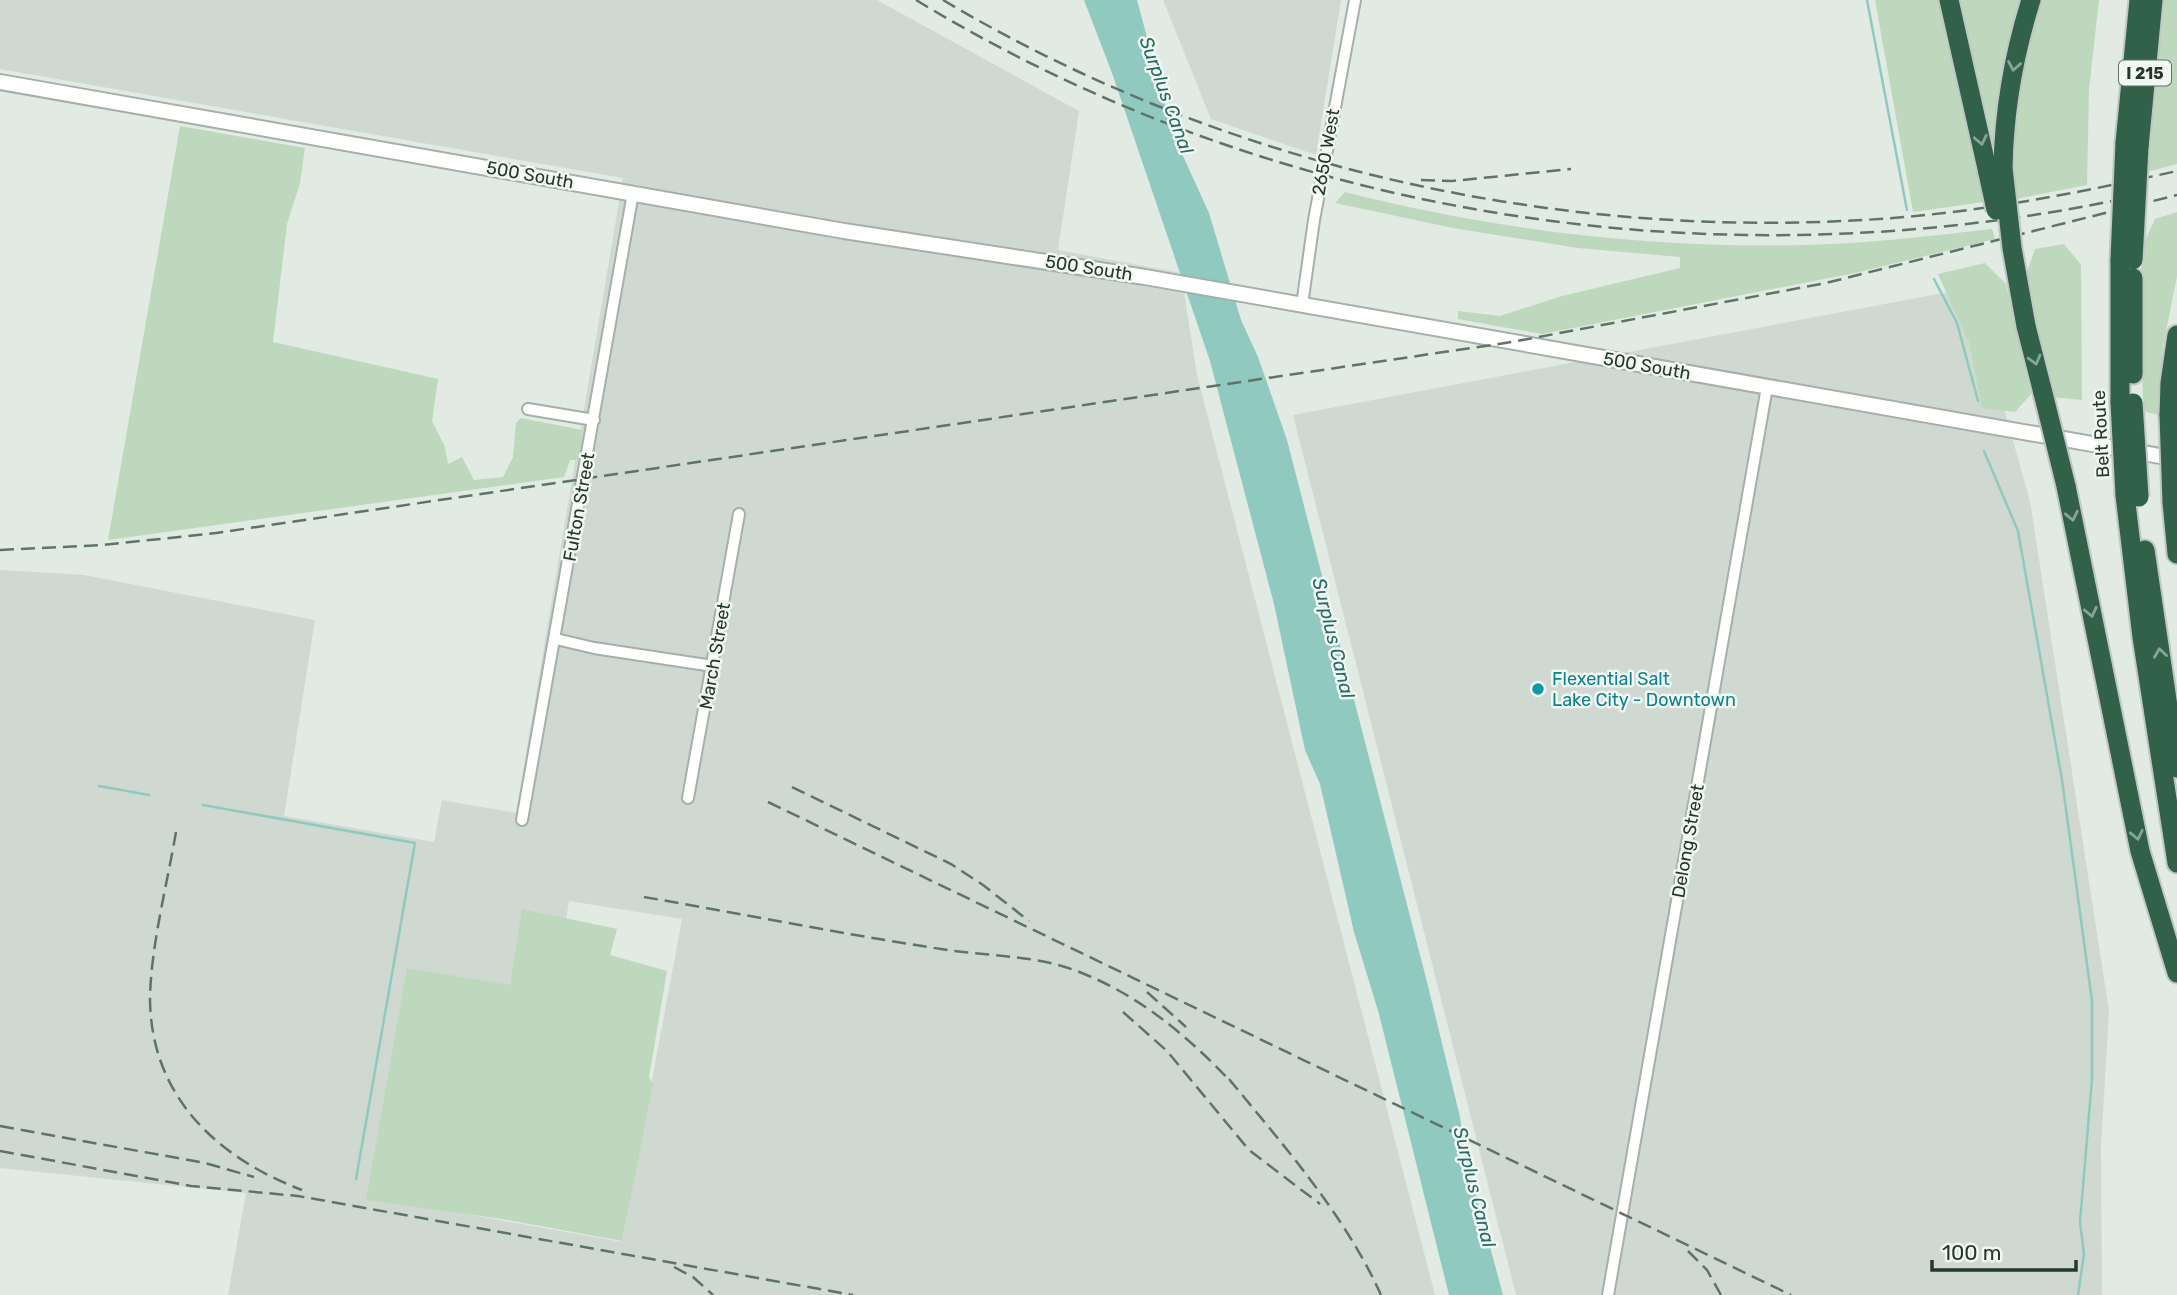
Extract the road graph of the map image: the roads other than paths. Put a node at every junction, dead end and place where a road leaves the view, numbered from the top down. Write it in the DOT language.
graph roads {
  1 [pos="1355,0"];
  2 [pos="1949,0"];
  3 [pos="2031,0"];
  4 [pos="2139,0"];
  5 [pos="2152,0"];
  6 [pos="0,82"];
  7 [pos="2132,145"];
  8 [pos="1996,171"];
  9 [pos="633,194"];
  10 [pos="1302,305"];
  11 [pos="2177,335"];
  12 [pos="1767,387"];
  13 [pos="528,409"];
  14 [pos="594,420"];
  15 [pos="2177,459"];
  16 [pos="2132,496"];
  17 [pos="739,514"];
  18 [pos="2177,554"];
  19 [pos="556,639"];
  20 [pos="713,666"];
  21 [pos="2177,768"];
  22 [pos="688,798"];
  23 [pos="522,820"];
  24 [pos="2177,863"];
  25 [pos="2177,973"];
  26 [pos="1608,1295"];
  1 -- 10 [label="street, 2650 West"];
  2 -- 8 [label="highway, one-way"];
  3 -- 8 [label="highway, one-way"];
  4 -- 7 [label="highway, Belt Route / I 215"];
  5 -- 7 [label="highway, Belt Route / I 215"];
  6 -- 9 [label="street, 500 South"];
  7 -- 16 [label="highway, Belt Route / I 215, bridge"];
  8 -- 25 [label="highway, one-way, bridge"];
  9 -- 10 [label="street, 500 South"];
  9 -- 14 [label="street, Fulton Street"];
  10 -- 12 [label="street, 500 South"];
  11 -- 18 [label="highway, bridge"];
  12 -- 15 [label="street, 500 South"];
  12 -- 26 [label="street, Delong Street"];
  13 -- 14 [label="street"];
  14 -- 19 [label="street, Fulton Street"];
  21 -- 16 [label="highway, Belt Route / I 215, one-way"];
  16 -- 24 [label="highway, Belt Route / I 215"];
  17 -- 20 [label="street, March Street"];
  19 -- 20 [label="street"];
  19 -- 23 [label="street, Fulton Street"];
  20 -- 22 [label="street, March Street"];
}
